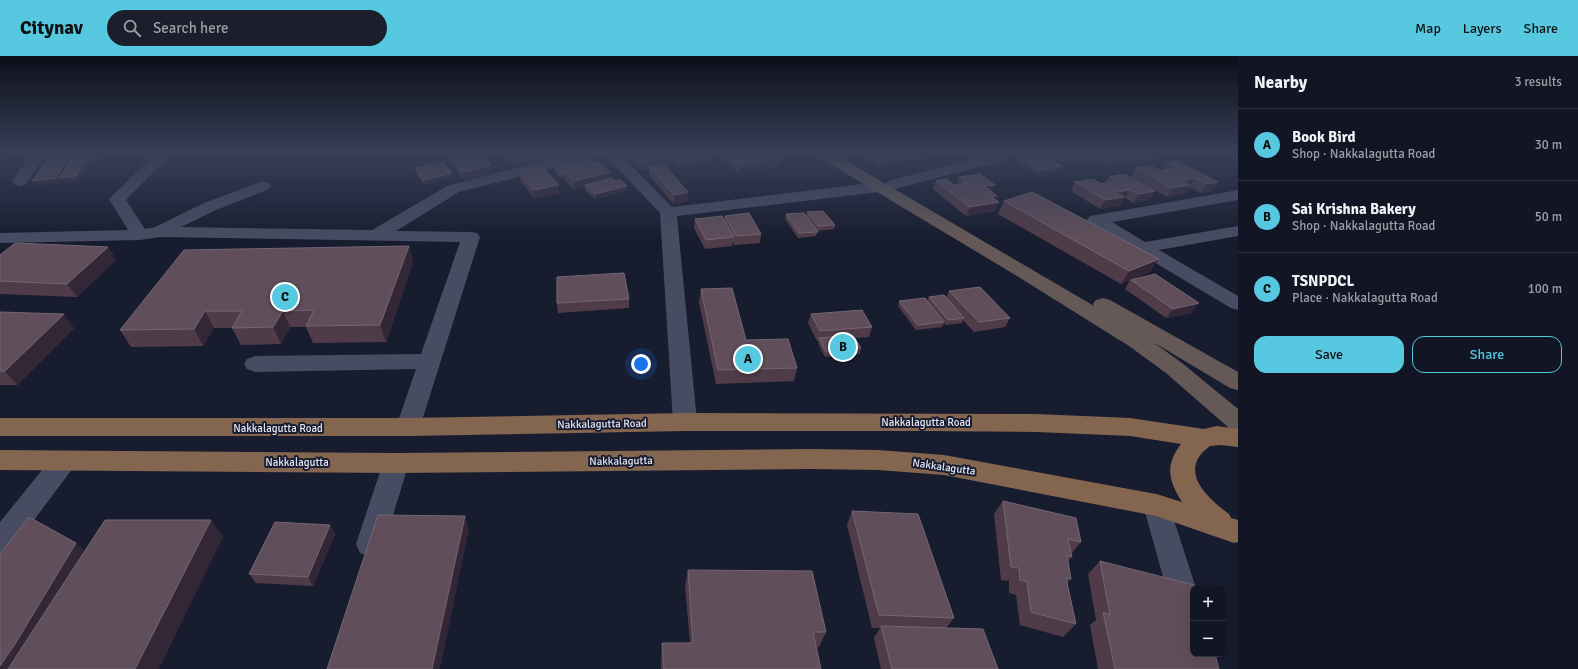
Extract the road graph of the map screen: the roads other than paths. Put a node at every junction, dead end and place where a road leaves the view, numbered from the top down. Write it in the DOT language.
graph roads {
  1 [pos="135,182"];
  2 [pos="483,182"];
  3 [pos="638,182"];
  4 [pos="877,182"];
  5 [pos="880,182"];
  6 [pos="904,182"];
  7 [pos="263,186"];
  8 [pos="886,186"];
  9 [pos="1238,195"];
  10 [pos="668,212"];
  11 [pos="1238,231"];
  12 [pos="160,232"];
  13 [pos="140,235"];
  14 [pos="376,235"];
  15 [pos="0,238"];
  16 [pos="1142,248"];
  17 [pos="1238,304"];
  18 [pos="430,361"];
  19 [pos="255,364"];
  20 [pos="1238,382"];
  21 [pos="685,422"];
  22 [pos="1238,422"];
  23 [pos="0,427"];
  24 [pos="408,427"];
  25 [pos="1203,438"];
  26 [pos="1238,438"];
  27 [pos="0,460"];
  28 [pos="64,461"];
  29 [pos="396,463"];
  30 [pos="1156,505"];
  31 [pos="1236,532"];
  32 [pos="0,544"];
  33 [pos="362,566"];
  34 [pos="1191,621"];
  1 -- 13 [label="street"];
  2 -- 14 [label="street"];
  3 -- 10 [label="street"];
  4 -- 8 [label="street"];
  5 -- 8 [label="street"];
  6 -- 8 [label="street"];
  7 -- 12 [label="street"];
  8 -- 10 [label="street"];
  8 -- 20 [label="street"];
  8 -- 22 [label="street"];
  9 -- 16 [label="street"];
  10 -- 21 [label="street"];
  11 -- 16 [label="street"];
  12 -- 13 [label="street"];
  12 -- 14 [label="street"];
  13 -- 15 [label="street"];
  14 -- 18 [label="street"];
  16 -- 17 [label="street"];
  18 -- 19 [label="street"];
  18 -- 24 [label="street"];
  21 -- 24 [label="main road, Nakkalagutta Road"];
  21 -- 25 [label="main road, Nakkalagutta Road"];
  23 -- 24 [label="main road, Nakkalagutta Road"];
  25 -- 26 [label="main road, Nakkalagutta Road"];
  25 -- 31 [label="main road"];
  27 -- 28 [label="main road, Nakkalagutta"];
  28 -- 29 [label="main road, Nakkalagutta"];
  28 -- 32 [label="street"];
  29 -- 30 [label="main road, Nakkalagutta"];
  29 -- 33 [label="street"];
  30 -- 31 [label="main road, Nakkalagutta"];
  30 -- 34 [label="street"];
}
